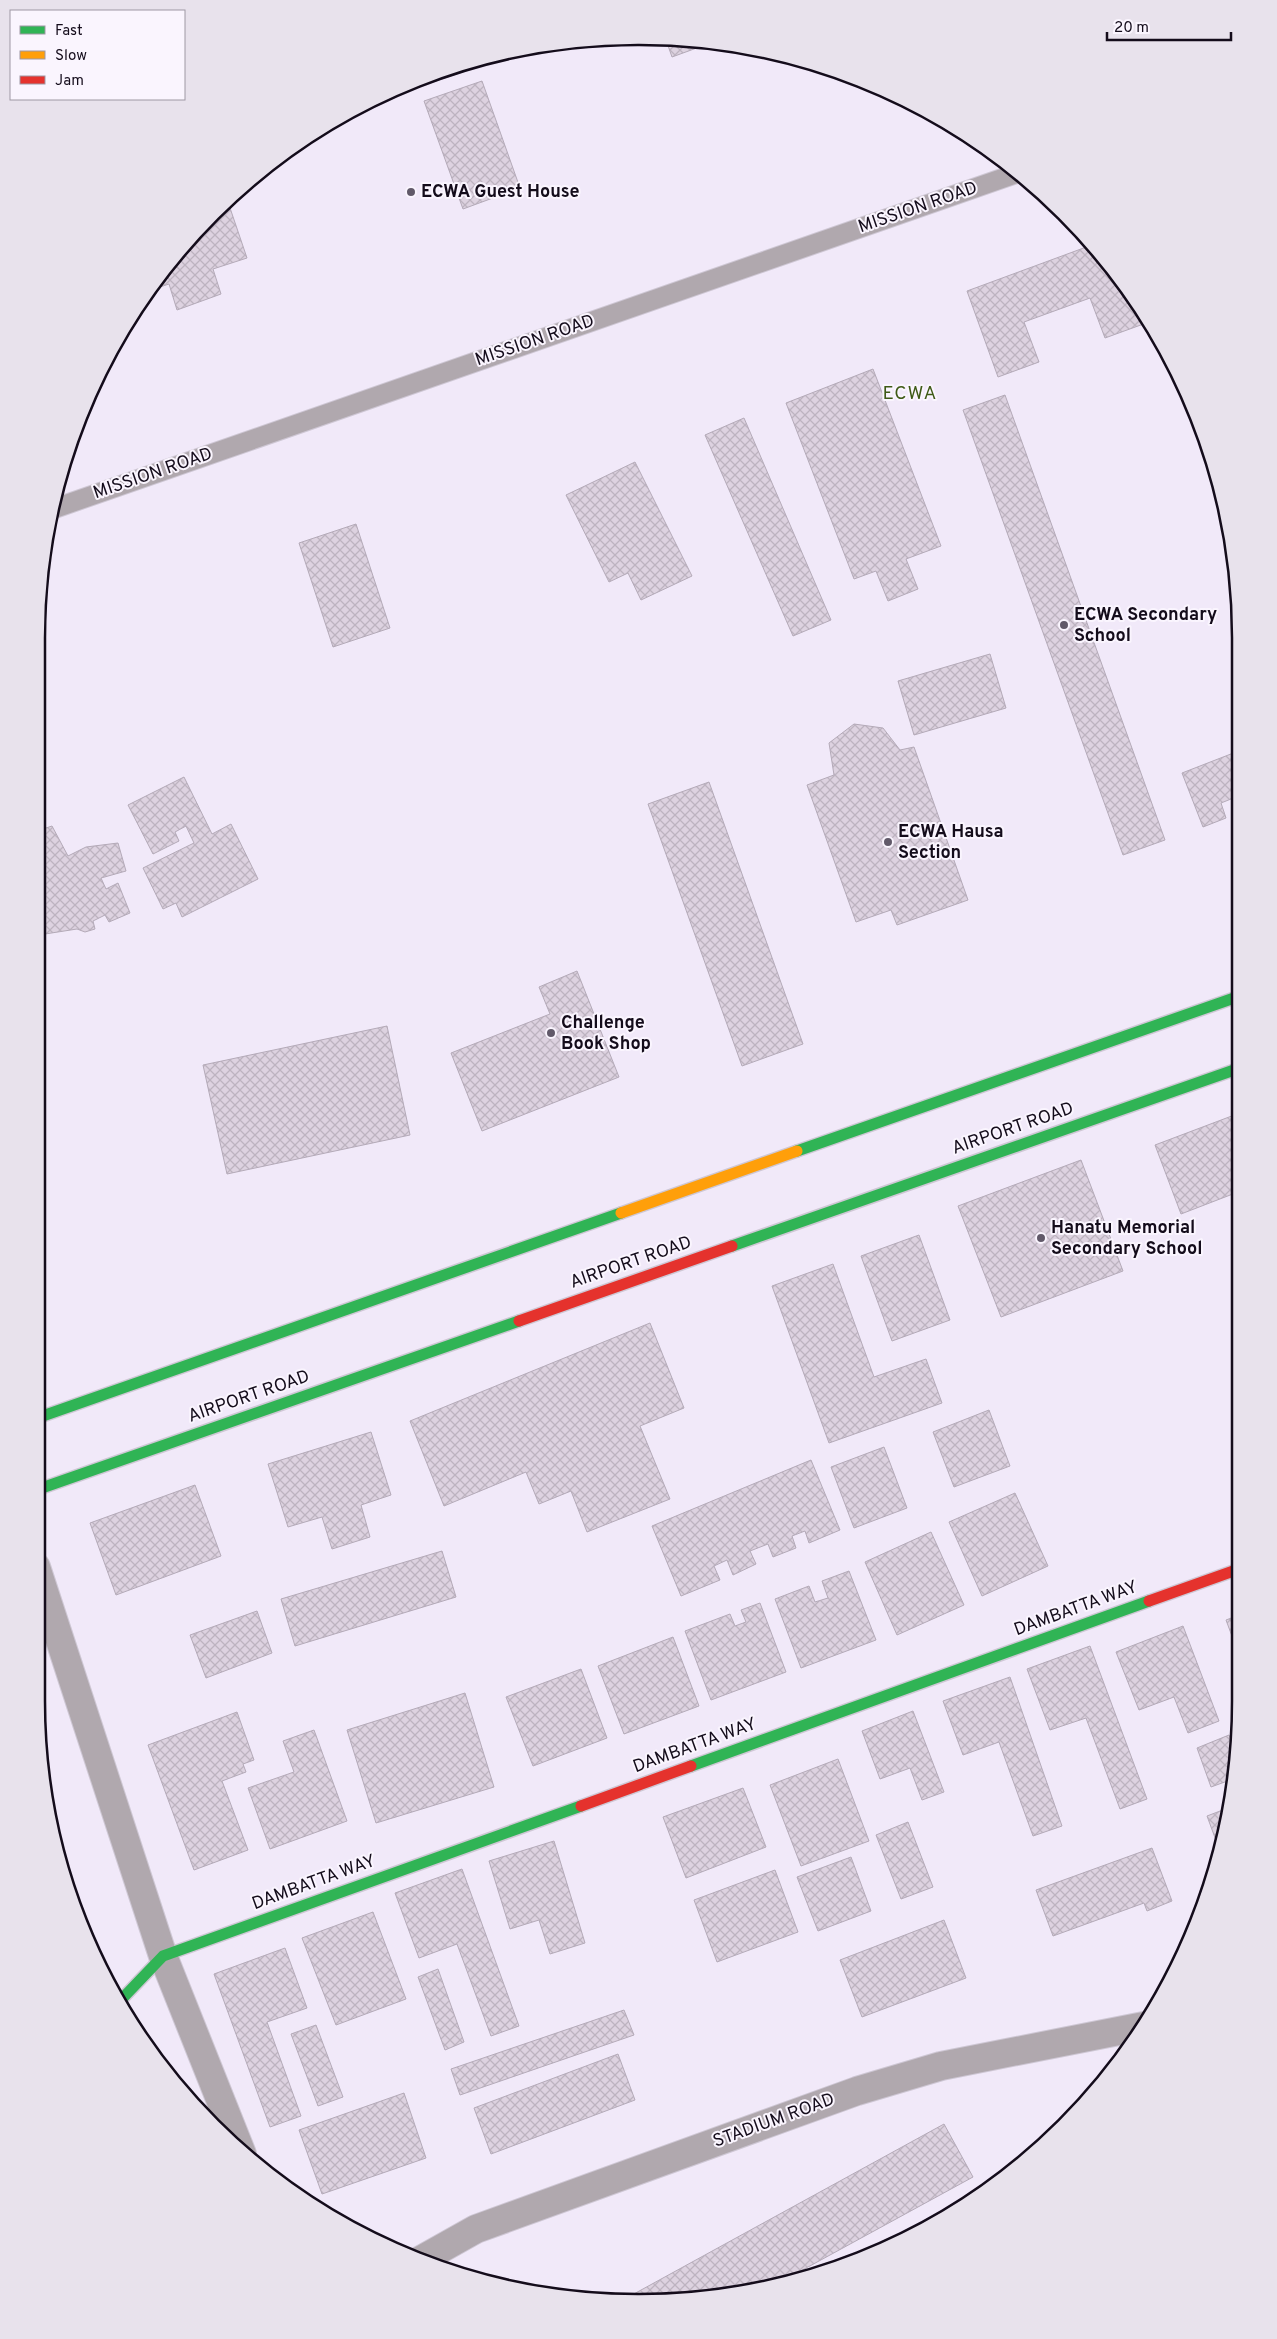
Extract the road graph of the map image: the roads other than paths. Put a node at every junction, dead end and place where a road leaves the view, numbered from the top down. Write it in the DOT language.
graph roads {
  1 [pos="1010,176"];
  2 [pos="60,506"];
  3 [pos="1232,999"];
  4 [pos="1232,1071"];
  5 [pos="45,1415"];
  6 [pos="45,1487"];
  7 [pos="1232,1572"];
  8 [pos="45,1595"];
  9 [pos="163,1956"];
  10 [pos="125,1996"];
  11 [pos="1133,2028"];
  12 [pos="234,2135"];
  13 [pos="429,2256"];
  1 -- 2 [label="lane, MISSION ROAD"];
  3 -- 5 [label="main road"];
  4 -- 6 [label="main road, AIRPORT ROAD"];
  7 -- 9 [label="main road, DAMBATTA WAY"];
  8 -- 9 [label="street"];
  9 -- 10 [label="main road"];
  9 -- 12 [label="street"];
  11 -- 13 [label="street, STADIUM ROAD"];
}
